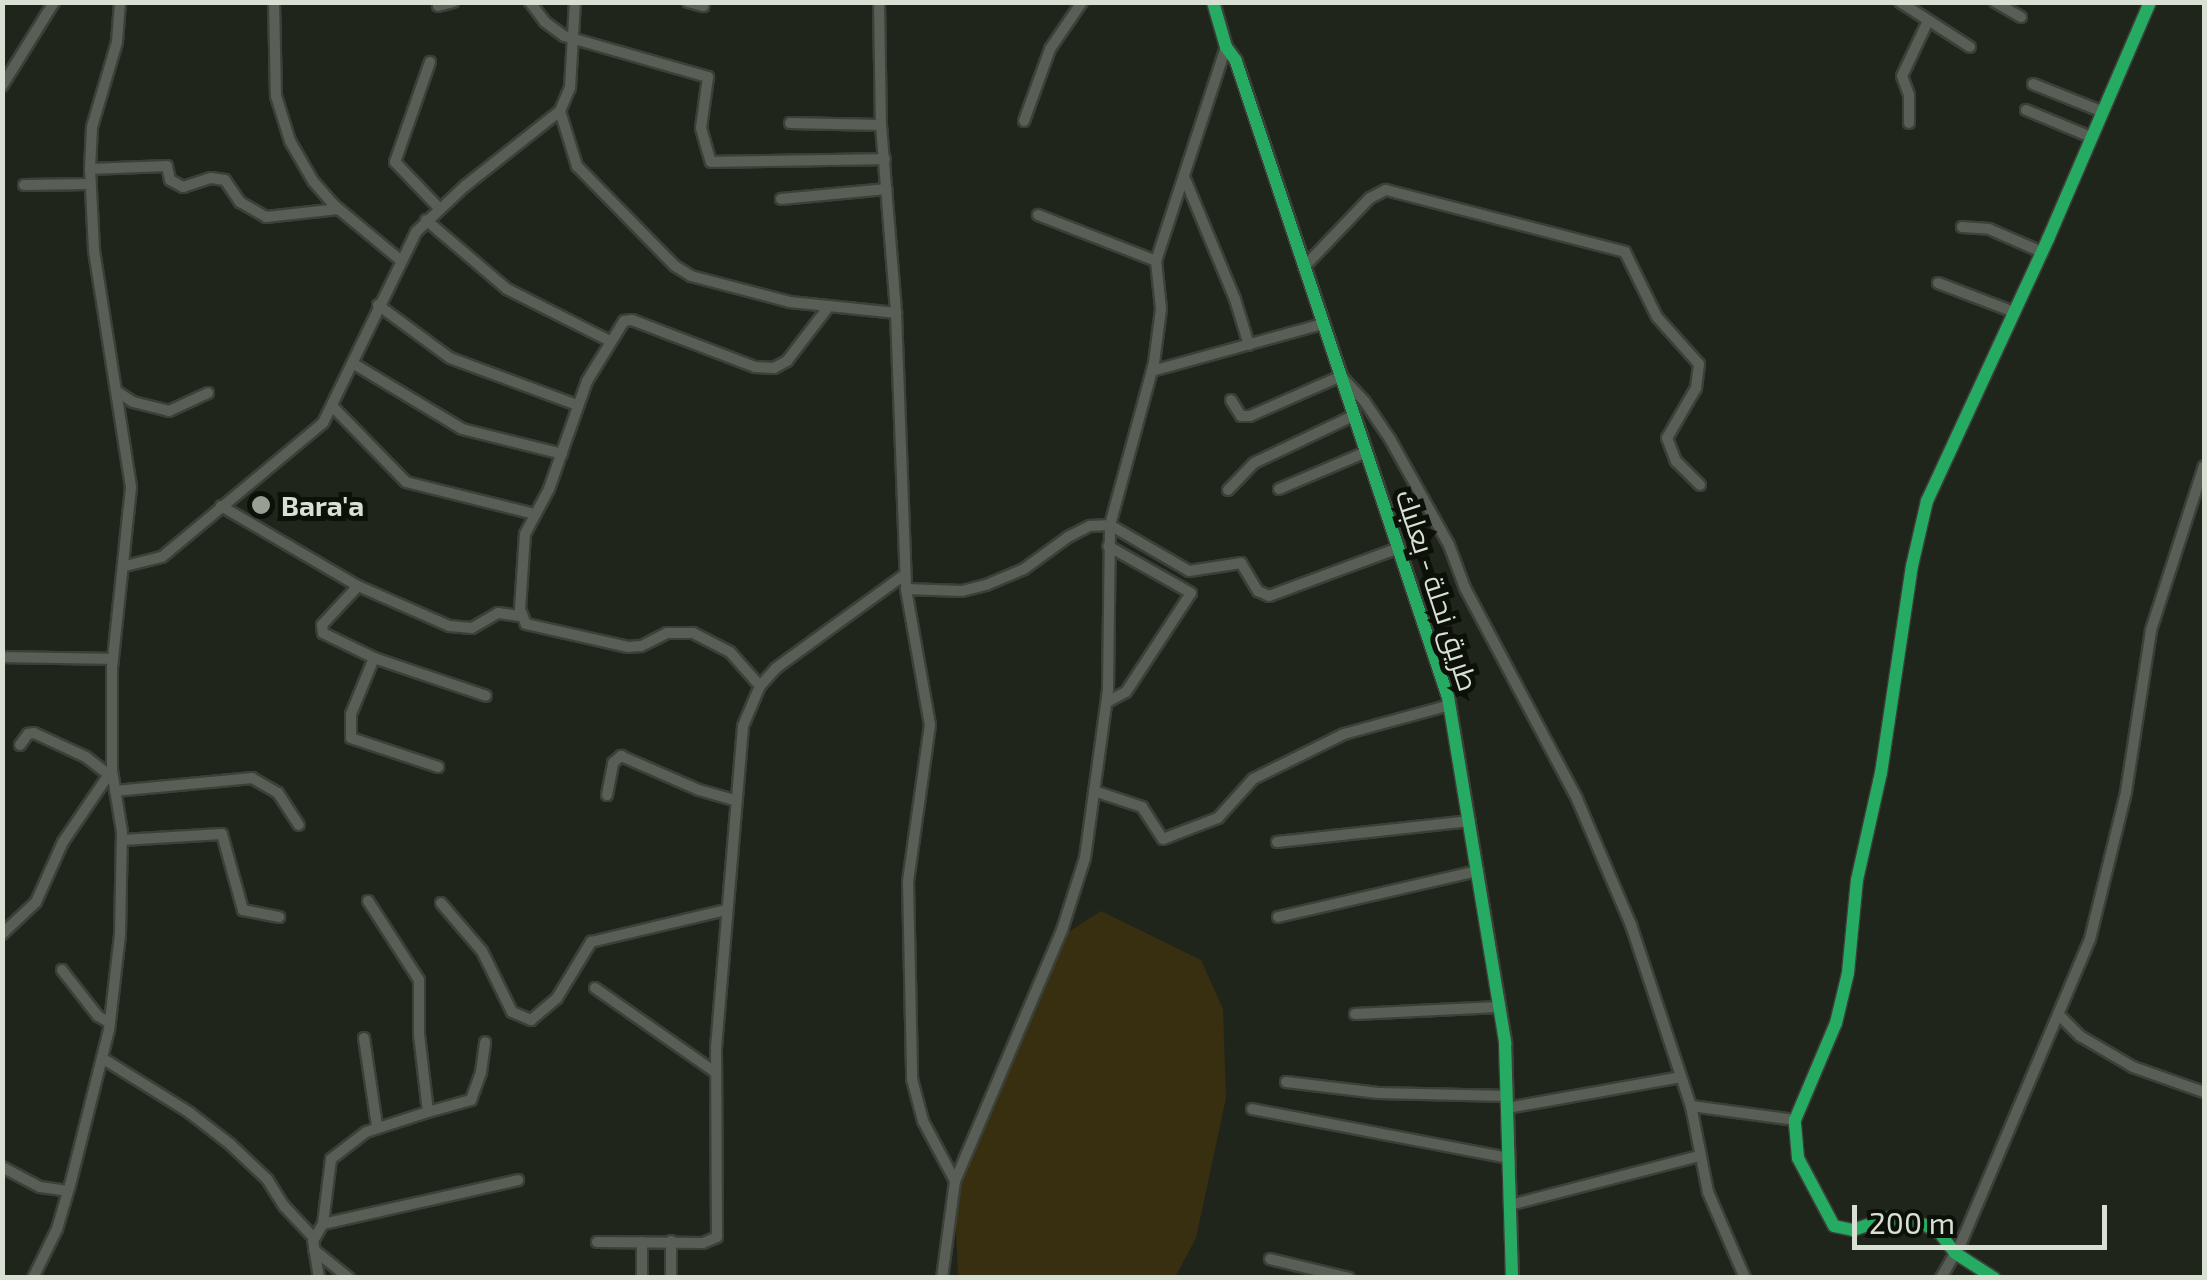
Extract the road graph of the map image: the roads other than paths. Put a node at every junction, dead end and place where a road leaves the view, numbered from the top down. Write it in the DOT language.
graph roads {
  1 [pos="54,2"];
  2 [pos="120,2"];
  3 [pos="274,2"];
  4 [pos="453,2"];
  5 [pos="530,2"];
  6 [pos="575,2"];
  7 [pos="688,2"];
  8 [pos="879,2"];
  9 [pos="1082,2"];
  10 [pos="1213,2"];
  11 [pos="1900,2"];
  12 [pos="1995,2"];
  13 [pos="2150,2"];
  14 [pos="438,6"];
  15 [pos="703,6"];
  16 [pos="2021,17"];
  17 [pos="1927,23"];
  18 [pos="574,37"];
  19 [pos="1226,46"];
  20 [pos="1970,47"];
  21 [pos="430,62"];
  22 [pos="2033,84"];
  23 [pos="2,86"];
  24 [pos="2026,110"];
  25 [pos="560,112"];
  26 [pos="2101,112"];
  27 [pos="1024,121"];
  28 [pos="790,123"];
  29 [pos="1908,123"];
  30 [pos="881,125"];
  31 [pos="2090,137"];
  32 [pos="885,159"];
  33 [pos="90,169"];
  34 [pos="1185,178"];
  35 [pos="90,184"];
  36 [pos="24,185"];
  37 [pos="887,189"];
  38 [pos="781,199"];
  39 [pos="439,208"];
  40 [pos="339,210"];
  41 [pos="1038,216"];
  42 [pos="426,220"];
  43 [pos="1962,228"];
  44 [pos="2042,252"];
  45 [pos="399,259"];
  46 [pos="1156,262"];
  47 [pos="1304,266"];
  48 [pos="1938,282"];
  49 [pos="378,305"];
  50 [pos="829,306"];
  51 [pos="896,312"];
  52 [pos="2014,312"];
  53 [pos="1323,324"];
  54 [pos="610,341"];
  55 [pos="1249,344"];
  56 [pos="354,364"];
  57 [pos="1152,371"];
  58 [pos="1340,376"];
  59 [pos="115,391"];
  60 [pos="208,393"];
  61 [pos="1231,400"];
  62 [pos="577,405"];
  63 [pos="334,408"];
  64 [pos="1352,416"];
  65 [pos="1366,452"];
  66 [pos="562,454"];
  67 [pos="2204,466"];
  68 [pos="1700,485"];
  69 [pos="1279,489"];
  70 [pos="1228,490"];
  71 [pos="221,506"];
  72 [pos="534,514"];
  73 [pos="1110,525"];
  74 [pos="1108,546"];
  75 [pos="1399,548"];
  76 [pos="124,566"];
  77 [pos="1180,567"];
  78 [pos="904,575"];
  79 [pos="1174,581"];
  80 [pos="358,586"];
  81 [pos="906,589"];
  82 [pos="520,616"];
  83 [pos="2,657"];
  84 [pos="374,658"];
  85 [pos="113,659"];
  86 [pos="760,686"];
  87 [pos="486,696"];
  88 [pos="1107,702"];
  89 [pos="1450,705"];
  90 [pos="20,744"];
  91 [pos="438,767"];
  92 [pos="110,772"];
  93 [pos="115,791"];
  94 [pos="1094,792"];
  95 [pos="607,795"];
  96 [pos="734,800"];
  97 [pos="1470,821"];
  98 [pos="299,825"];
  99 [pos="122,840"];
  100 [pos="1277,842"];
  101 [pos="1478,871"];
  102 [pos="368,901"];
  103 [pos="442,903"];
  104 [pos="725,910"];
  105 [pos="279,917"];
  106 [pos="1278,917"];
  107 [pos="2,934"];
  108 [pos="62,970"];
  109 [pos="595,988"];
  110 [pos="1499,1007"];
  111 [pos="1354,1014"];
  112 [pos="2060,1016"];
  113 [pos="110,1023"];
  114 [pos="364,1038"];
  115 [pos="484,1042"];
  116 [pos="102,1058"];
  117 [pos="716,1072"];
  118 [pos="1681,1077"];
  119 [pos="1286,1082"];
  120 [pos="2204,1092"];
  121 [pos="1507,1102"];
  122 [pos="1690,1106"];
  123 [pos="1252,1108"];
  124 [pos="428,1112"];
  125 [pos="1795,1120"];
  126 [pos="377,1126"];
  127 [pos="1700,1156"];
  128 [pos="1508,1158"];
  129 [pos="2,1167"];
  130 [pos="518,1180"];
  131 [pos="955,1181"];
  132 [pos="68,1192"];
  133 [pos="1510,1204"];
  134 [pos="322,1224"];
  135 [pos="671,1241"];
  136 [pos="597,1242"];
  137 [pos="642,1242"];
  138 [pos="314,1244"];
  139 [pos="1955,1253"];
  140 [pos="1270,1259"];
  141 [pos="34,1278"];
  142 [pos="319,1278"];
  143 [pos="349,1278"];
  144 [pos="642,1278"];
  145 [pos="671,1278"];
  146 [pos="942,1278"];
  147 [pos="1348,1278"];
  148 [pos="1512,1278"];
  149 [pos="1745,1278"];
  150 [pos="1942,1278"];
  151 [pos="1994,1278"];
  1 -- 23 [label="street"];
  2 -- 33 [label="street"];
  3 -- 40 [label="street"];
  4 -- 14 [label="street"];
  5 -- 18 [label="street"];
  6 -- 18 [label="street"];
  7 -- 15 [label="street"];
  8 -- 30 [label="street"];
  9 -- 27 [label="street"];
  10 -- 19 [label="street, طريق نحلة - بعلبك"];
  11 -- 17 [label="street"];
  12 -- 16 [label="street"];
  13 -- 26 [label="street"];
  17 -- 20 [label="street"];
  17 -- 29 [label="street"];
  18 -- 25 [label="street"];
  18 -- 32 [label="street"];
  19 -- 34 [label="street"];
  19 -- 47 [label="street, طريق نحلة - بعلبك"];
  21 -- 39 [label="street"];
  22 -- 26 [label="street"];
  24 -- 31 [label="street"];
  25 -- 39 [label="street"];
  25 -- 50 [label="street"];
  26 -- 31 [label="street"];
  28 -- 30 [label="street"];
  30 -- 32 [label="street"];
  31 -- 44 [label="street"];
  32 -- 37 [label="street"];
  33 -- 35 [label="street"];
  33 -- 40 [label="street"];
  34 -- 46 [label="street"];
  34 -- 55 [label="street"];
  35 -- 36 [label="street"];
  35 -- 59 [label="street"];
  37 -- 38 [label="street"];
  37 -- 51 [label="street"];
  39 -- 42 [label="street"];
  40 -- 45 [label="street"];
  41 -- 46 [label="street"];
  42 -- 45 [label="street"];
  42 -- 54 [label="street"];
  43 -- 44 [label="street"];
  44 -- 52 [label="street"];
  45 -- 49 [label="street"];
  46 -- 57 [label="street"];
  47 -- 53 [label="street, طريق نحلة - بعلبك"];
  47 -- 68 [label="street"];
  48 -- 52 [label="street"];
  49 -- 56 [label="street"];
  49 -- 62 [label="street"];
  50 -- 51 [label="street"];
  50 -- 54 [label="street"];
  51 -- 78 [label="street"];
  52 -- 125 [label="street"];
  53 -- 55 [label="street"];
  53 -- 58 [label="street, طريق نحلة - بعلبك"];
  54 -- 62 [label="street"];
  55 -- 57 [label="street"];
  56 -- 63 [label="street"];
  56 -- 66 [label="street"];
  57 -- 73 [label="street"];
  58 -- 61 [label="street"];
  58 -- 64 [label="street, طريق نحلة - بعلبك"];
  58 -- 118 [label="street"];
  59 -- 60 [label="street"];
  59 -- 76 [label="street"];
  62 -- 66 [label="street"];
  63 -- 71 [label="street"];
  63 -- 72 [label="street"];
  64 -- 65 [label="street, طريق نحلة - بعلبك"];
  64 -- 70 [label="street"];
  65 -- 69 [label="street"];
  65 -- 75 [label="street, طريق نحلة - بعلبك"];
  66 -- 72 [label="street"];
  67 -- 112 [label="street"];
  71 -- 76 [label="street"];
  71 -- 80 [label="street"];
  72 -- 82 [label="street"];
  73 -- 74 [label="street"];
  73 -- 77 [label="street"];
  73 -- 81 [label="street"];
  74 -- 79 [label="street"];
  74 -- 88 [label="street"];
  75 -- 77 [label="street"];
  75 -- 89 [label="street, طريق نحلة - بعلبك"];
  76 -- 85 [label="street"];
  77 -- 79 [label="street"];
  78 -- 81 [label="street"];
  78 -- 86 [label="street"];
  79 -- 88 [label="street"];
  80 -- 82 [label="street"];
  80 -- 84 [label="street"];
  81 -- 131 [label="street"];
  82 -- 86 [label="street"];
  83 -- 85 [label="street"];
  84 -- 87 [label="street"];
  84 -- 91 [label="street"];
  85 -- 92 [label="street"];
  86 -- 96 [label="street"];
  88 -- 94 [label="street"];
  89 -- 94 [label="street"];
  89 -- 97 [label="street, طريق نحلة - بعلبك"];
  90 -- 92 [label="street"];
  92 -- 93 [label="street"];
  92 -- 107 [label="street"];
  93 -- 98 [label="street"];
  93 -- 99 [label="street"];
  94 -- 131 [label="street"];
  95 -- 96 [label="street"];
  96 -- 104 [label="street"];
  97 -- 100 [label="street"];
  97 -- 101 [label="street, طريق نحلة - بعلبك"];
  99 -- 105 [label="street"];
  99 -- 113 [label="street"];
  101 -- 106 [label="street"];
  101 -- 110 [label="street, طريق نحلة - بعلبك"];
  102 -- 124 [label="street"];
  103 -- 104 [label="street"];
  104 -- 117 [label="street"];
  108 -- 113 [label="street"];
  109 -- 117 [label="street"];
  110 -- 111 [label="street"];
  110 -- 121 [label="street, طريق نحلة - بعلبك"];
  112 -- 120 [label="street"];
  112 -- 139 [label="street"];
  113 -- 116 [label="street"];
  114 -- 126 [label="street"];
  115 -- 124 [label="street"];
  116 -- 132 [label="street"];
  116 -- 138 [label="street"];
  117 -- 135 [label="street"];
  118 -- 121 [label="street"];
  118 -- 122 [label="street"];
  119 -- 121 [label="street"];
  121 -- 128 [label="street, طريق نحلة - بعلبك"];
  122 -- 125 [label="street"];
  122 -- 127 [label="street"];
  123 -- 128 [label="street"];
  124 -- 126 [label="street"];
  125 -- 139 [label="street"];
  126 -- 134 [label="street"];
  127 -- 133 [label="street"];
  127 -- 149 [label="street"];
  128 -- 133 [label="street, طريق نحلة - بعلبك"];
  129 -- 132 [label="street"];
  130 -- 134 [label="street"];
  131 -- 146 [label="street"];
  132 -- 141 [label="street"];
  133 -- 148 [label="street, طريق نحلة - بعلبك"];
  134 -- 138 [label="street"];
  135 -- 137 [label="street"];
  135 -- 145 [label="street"];
  136 -- 137 [label="street"];
  137 -- 144 [label="street"];
  138 -- 142 [label="street"];
  138 -- 143 [label="street"];
  139 -- 150 [label="street"];
  139 -- 151 [label="street"];
  140 -- 147 [label="street"];
}
